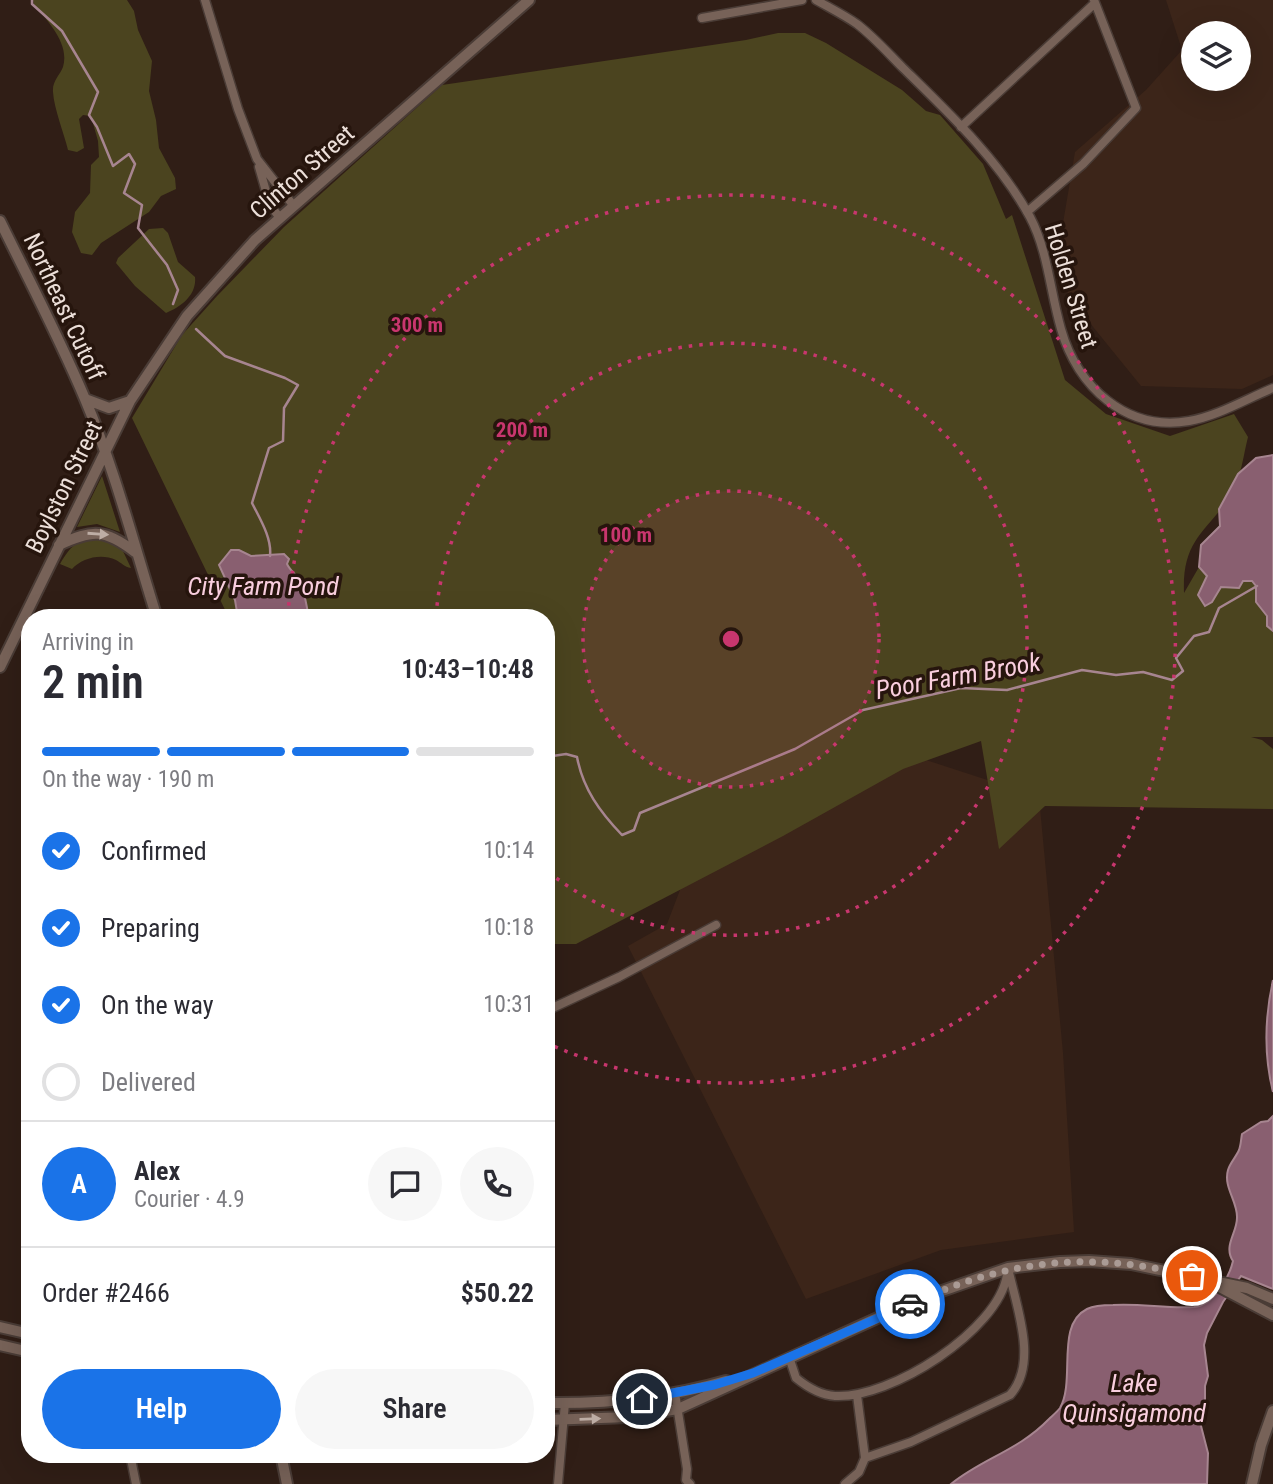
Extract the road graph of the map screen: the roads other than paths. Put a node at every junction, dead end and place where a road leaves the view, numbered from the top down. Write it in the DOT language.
graph roads {
  1 [pos="205,0"];
  2 [pos="529,0"];
  3 [pos="802,0"];
  4 [pos="816,0"];
  5 [pos="1094,1"];
  6 [pos="702,18"];
  7 [pos="961,127"];
  8 [pos="254,151"];
  9 [pos="293,205"];
  10 [pos="1027,212"];
  11 [pos="280,218"];
  12 [pos="0,220"];
  13 [pos="1273,388"];
  14 [pos="85,399"];
  15 [pos="130,401"];
  16 [pos="105,450"];
  17 [pos="59,545"];
  18 [pos="135,552"];
  19 [pos="28,609"];
  20 [pos="154,609"];
  21 [pos="21,624"];
  22 [pos="0,667"];
  23 [pos="716,925"];
  24 [pos="555,1007"];
  25 [pos="1008,1268"];
  26 [pos="1207,1280"];
  27 [pos="1273,1299"];
  28 [pos="1273,1315"];
  29 [pos="0,1327"];
  30 [pos="21,1332"];
  31 [pos="0,1345"];
  32 [pos="21,1350"];
  33 [pos="789,1357"];
  34 [pos="753,1373"];
  35 [pos="675,1393"];
  36 [pos="857,1395"];
  37 [pos="555,1403"];
  38 [pos="565,1403"];
  39 [pos="678,1409"];
  40 [pos="1273,1411"];
  41 [pos="555,1420"];
  42 [pos="563,1420"];
  43 [pos="865,1458"];
  44 [pos="132,1463"];
  45 [pos="283,1463"];
  46 [pos="285,1463"];
  47 [pos="284,1468"];
  48 [pos="136,1484"];
  49 [pos="287,1484"];
  50 [pos="558,1484"];
  51 [pos="690,1484"];
  52 [pos="845,1484"];
  53 [pos="1252,1484"];
  1 -- 8 [label="street"];
  2 -- 9 [label="main road, Clinton Street"];
  3 -- 6 [label="street"];
  4 -- 7 [label="street, Holden Street"];
  5 -- 7 [label="street"];
  5 -- 10 [label="street"];
  7 -- 10 [label="street, Holden Street"];
  8 -- 9 [label="street"];
  8 -- 11 [label="street"];
  9 -- 11 [label="main road, Clinton Street"];
  10 -- 13 [label="street, Holden Street"];
  11 -- 15 [label="main road, Clinton Street"];
  12 -- 14 [label="main road, Northeast Cutoff"];
  14 -- 15 [label="main road"];
  14 -- 16 [label="main road, Northeast Cutoff"];
  15 -- 16 [label="main road, Boylston Street"];
  16 -- 17 [label="main road, Boylston Street"];
  16 -- 18 [label="main road, Northeast Cutoff"];
  17 -- 18 [label="main road, one-way"];
  17 -- 19 [label="main road, Boylston Street"];
  18 -- 20 [label="main road, Northeast Cutoff"];
  21 -- 22 [label="main road, Boylston Street"];
  23 -- 24 [label="street"];
  25 -- 26 [label="main road"];
  25 -- 33 [label="main road"];
  25 -- 36 [label="street"];
  25 -- 43 [label="street"];
  26 -- 27 [label="main road"];
  26 -- 28 [label="main road"];
  29 -- 30 [label="main road"];
  31 -- 32 [label="main road"];
  33 -- 34 [label="main road"];
  33 -- 36 [label="street"];
  34 -- 35 [label="main road"];
  34 -- 39 [label="main road"];
  35 -- 38 [label="main road"];
  35 -- 39 [label="street"];
  36 -- 43 [label="street"];
  37 -- 38 [label="main road"];
  38 -- 42 [label="street"];
  42 -- 39 [label="main road, one-way"];
  39 -- 51 [label="street"];
  40 -- 53 [label="main road"];
  41 -- 42 [label="main road"];
  42 -- 50 [label="street"];
  43 -- 52 [label="street"];
  44 -- 48 [label="street"];
  45 -- 47 [label="main road"];
  46 -- 47 [label="main road"];
  47 -- 49 [label="main road"];
}
